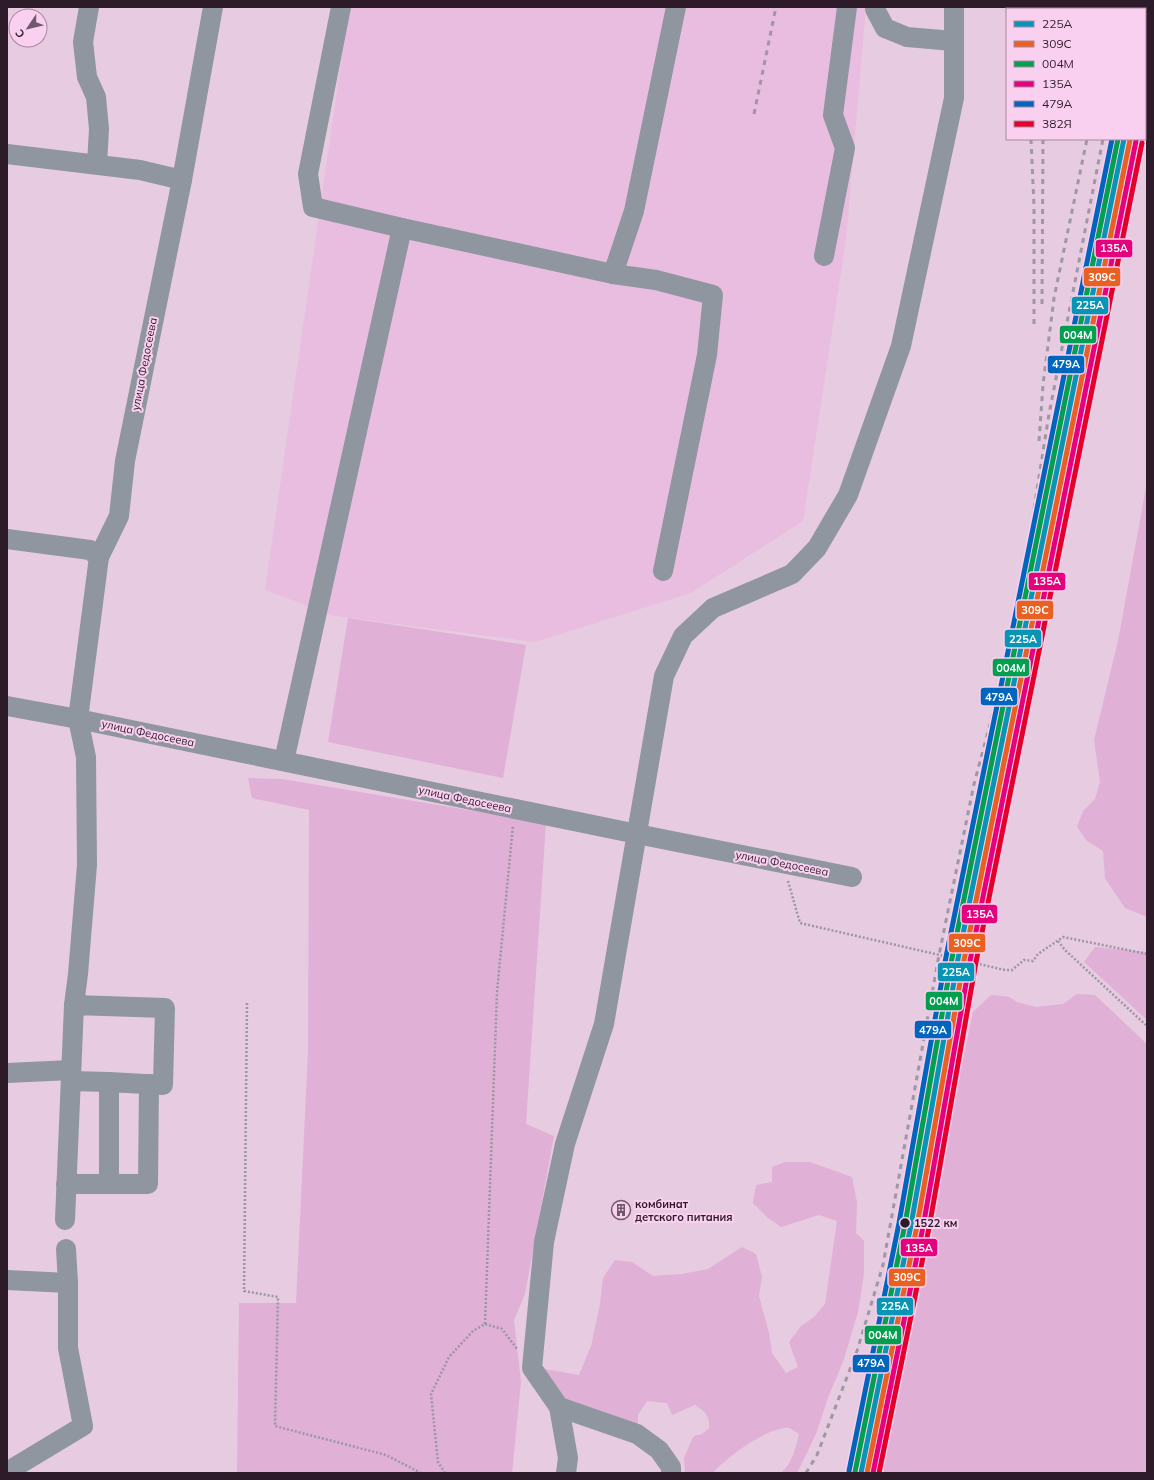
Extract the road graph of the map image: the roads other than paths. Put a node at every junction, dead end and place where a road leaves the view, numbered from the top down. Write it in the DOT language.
graph roads {
  1 [pos="89,7"];
  2 [pos="213,7"];
  3 [pos="341,7"];
  4 [pos="676,7"];
  5 [pos="847,7"];
  6 [pos="875,7"];
  7 [pos="954,7"];
  8 [pos="953,41"];
  9 [pos="7,154"];
  10 [pos="97,164"];
  11 [pos="182,180"];
  12 [pos="402,228"];
  13 [pos="824,256"];
  14 [pos="613,274"];
  15 [pos="7,539"];
  16 [pos="99,557"];
  17 [pos="663,571"];
  18 [pos="7,706"];
  19 [pos="78,719"];
  20 [pos="284,762"];
  21 [pos="637,834"];
  22 [pos="852,877"];
  23 [pos="74,1004"];
  24 [pos="7,1073"];
  25 [pos="71,1076"];
  26 [pos="109,1082"];
  27 [pos="149,1084"];
  28 [pos="66,1184"];
  29 [pos="109,1184"];
  30 [pos="65,1220"];
  31 [pos="66,1249"];
  32 [pos="7,1280"];
  33 [pos="68,1283"];
  34 [pos="558,1407"];
  35 [pos="11,1473"];
  36 [pos="566,1473"];
  37 [pos="671,1473"];
  1 -- 10 [label="street"];
  2 -- 11 [label="street, улица Федосеева"];
  3 -- 12 [label="street"];
  4 -- 14 [label="street"];
  5 -- 13 [label="street"];
  6 -- 8 [label="street"];
  7 -- 8 [label="street"];
  8 -- 21 [label="street"];
  9 -- 10 [label="street"];
  10 -- 11 [label="street"];
  11 -- 16 [label="street, улица Федосеева"];
  12 -- 14 [label="street"];
  12 -- 20 [label="street"];
  14 -- 17 [label="street"];
  15 -- 16 [label="street"];
  16 -- 19 [label="street, улица Федосеева"];
  18 -- 19 [label="street, улица Федосеева"];
  19 -- 20 [label="street, улица Федосеева"];
  19 -- 23 [label="street"];
  20 -- 21 [label="street, улица Федосеева"];
  21 -- 22 [label="street, улица Федосеева"];
  21 -- 34 [label="street"];
  23 -- 25 [label="street"];
  23 -- 27 [label="street"];
  24 -- 25 [label="street"];
  25 -- 26 [label="street"];
  25 -- 28 [label="street"];
  26 -- 27 [label="street"];
  26 -- 29 [label="street"];
  27 -- 29 [label="street"];
  28 -- 29 [label="street"];
  28 -- 30 [label="street"];
  31 -- 33 [label="street"];
  32 -- 33 [label="street"];
  33 -- 35 [label="street"];
  34 -- 36 [label="street"];
  34 -- 37 [label="street"];
}
